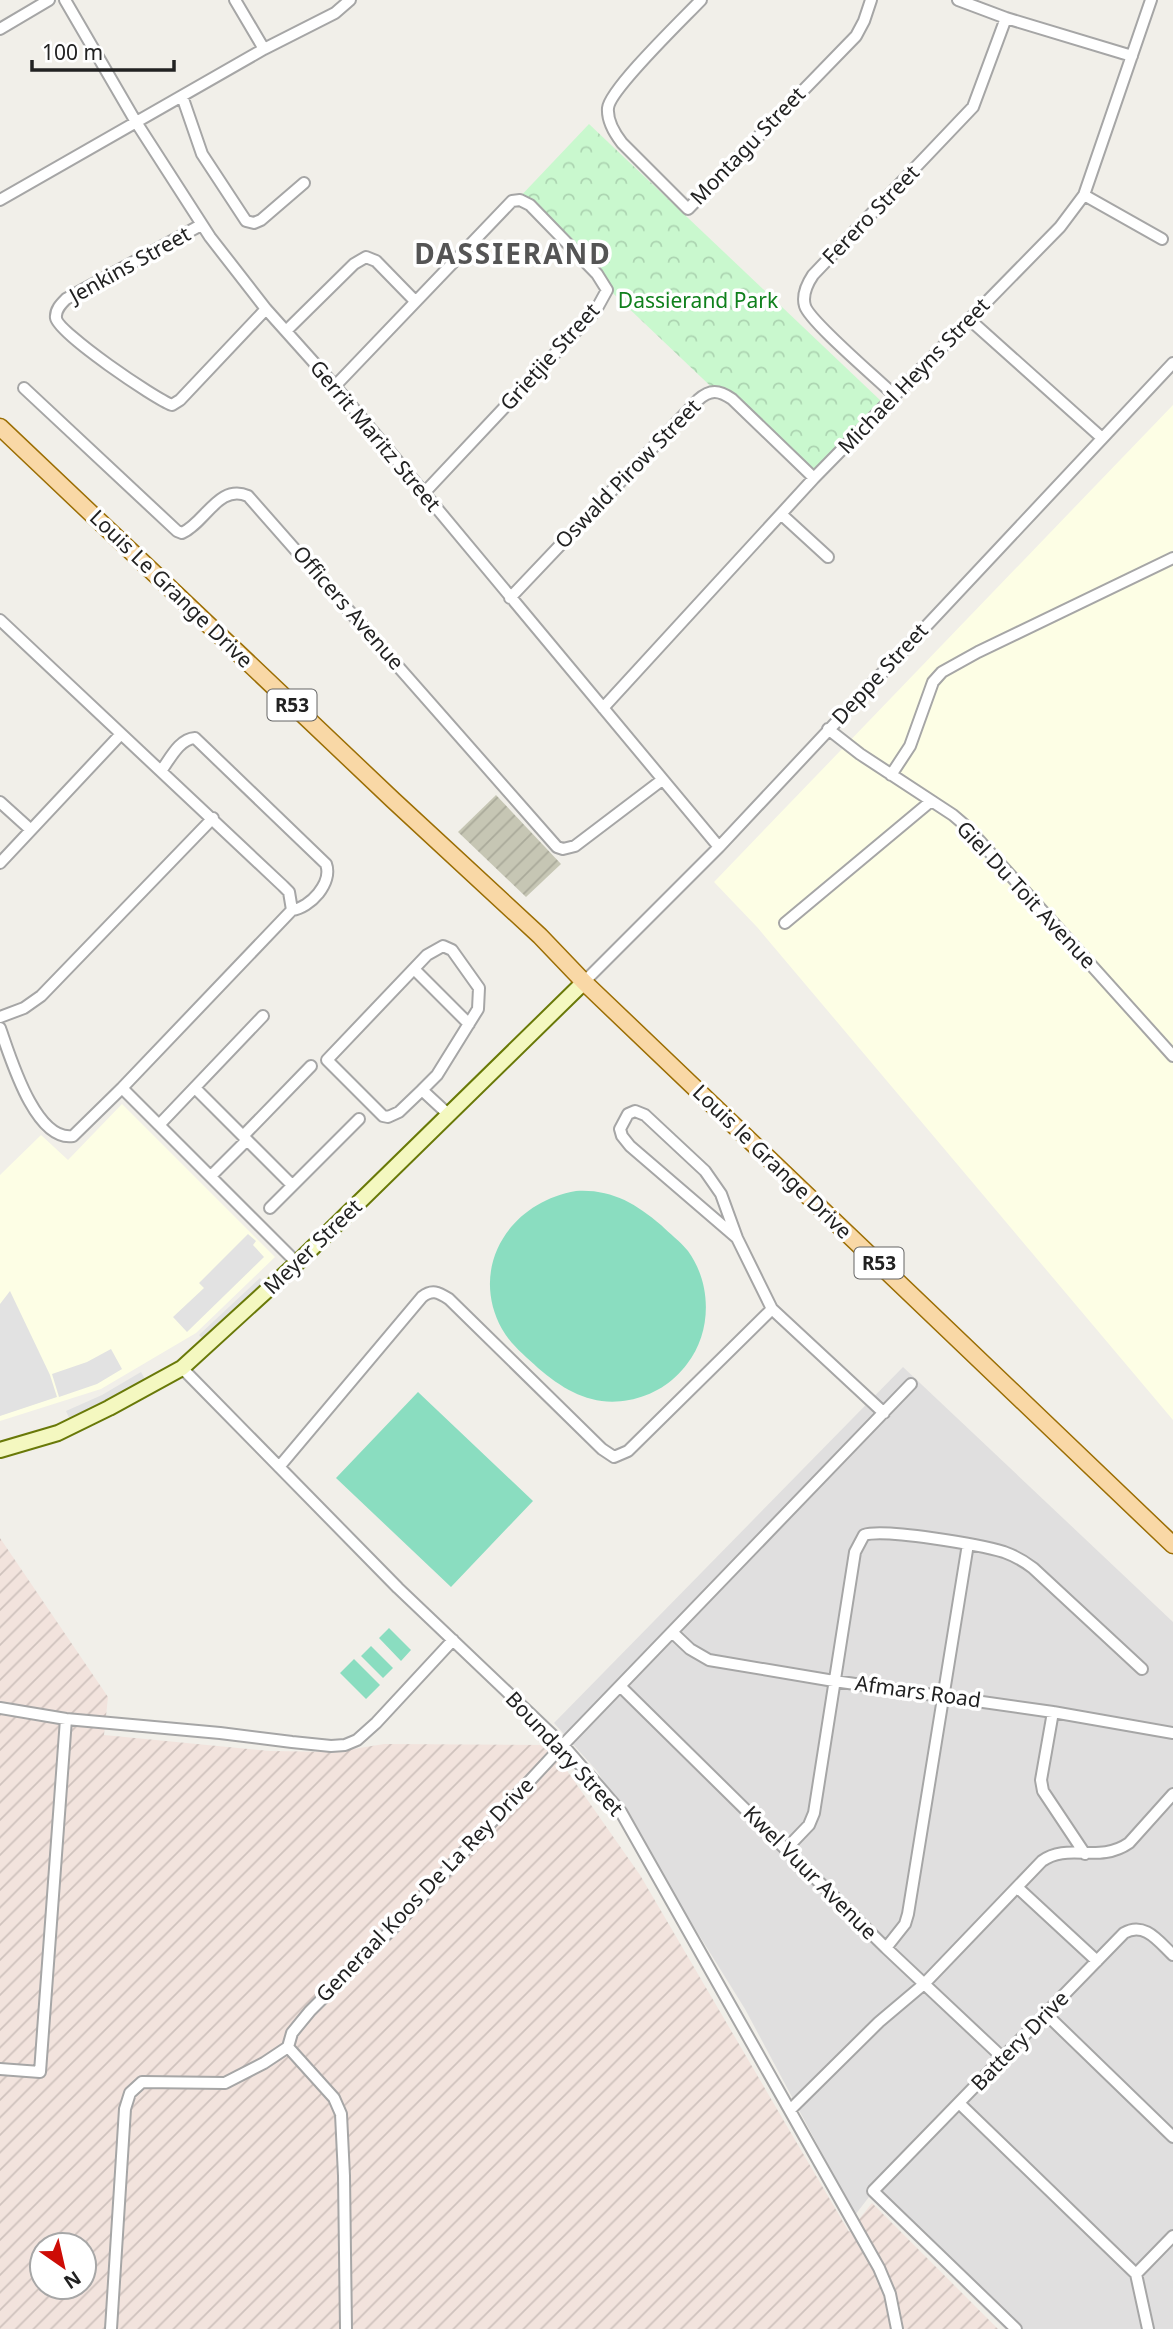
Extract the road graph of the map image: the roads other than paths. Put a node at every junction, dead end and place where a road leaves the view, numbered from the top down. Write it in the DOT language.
graph roads {
  1 [pos="49,0"];
  2 [pos="65,0"];
  3 [pos="234,0"];
  4 [pos="350,0"];
  5 [pos="701,0"];
  6 [pos="871,0"];
  7 [pos="958,0"];
  8 [pos="1151,0"];
  9 [pos="1006,18"];
  10 [pos="0,29"];
  11 [pos="264,49"];
  12 [pos="1132,56"];
  13 [pos="182,96"];
  14 [pos="136,122"];
  15 [pos="304,183"];
  16 [pos="1084,195"];
  17 [pos="0,200"];
  18 [pos="201,225"];
  19 [pos="1162,239"];
  20 [pos="415,301"];
  21 [pos="266,309"];
  22 [pos="969,319"];
  23 [pos="286,331"];
  24 [pos="1173,363"];
  25 [pos="335,386"];
  26 [pos="24,388"];
  27 [pos="895,396"];
  28 [pos="0,427"];
  29 [pos="1102,438"];
  30 [pos="814,478"];
  31 [pos="424,493"];
  32 [pos="781,514"];
  33 [pos="828,557"];
  34 [pos="1173,558"];
  35 [pos="510,598"];
  36 [pos="0,620"];
  37 [pos="603,708"];
  38 [pos="828,729"];
  39 [pos="121,734"];
  40 [pos="161,771"];
  41 [pos="891,775"];
  42 [pos="662,780"];
  43 [pos="0,802"];
  44 [pos="930,802"];
  45 [pos="213,818"];
  46 [pos="31,830"];
  47 [pos="719,847"];
  48 [pos="0,863"];
  49 [pos="292,910"];
  50 [pos="785,923"];
  51 [pos="414,969"];
  52 [pos="584,982"];
  53 [pos="263,1016"];
  54 [pos="0,1017"];
  55 [pos="469,1024"];
  56 [pos="0,1028"];
  57 [pos="1173,1056"];
  58 [pos="311,1066"];
  59 [pos="122,1088"];
  60 [pos="195,1088"];
  61 [pos="422,1090"];
  62 [pos="449,1115"];
  63 [pos="359,1119"];
  64 [pos="159,1125"];
  65 [pos="245,1138"];
  66 [pos="211,1176"];
  67 [pos="292,1185"];
  68 [pos="270,1208"];
  69 [pos="737,1238"];
  70 [pos="297,1263"];
  71 [pos="772,1309"];
  72 [pos="182,1368"];
  73 [pos="911,1384"];
  74 [pos="884,1413"];
  75 [pos="0,1450"];
  76 [pos="279,1468"];
  77 [pos="968,1544"];
  78 [pos="1173,1545"];
  79 [pos="672,1632"];
  80 [pos="453,1640"];
  81 [pos="1142,1670"];
  82 [pos="834,1681"];
  83 [pos="620,1686"];
  84 [pos="944,1695"];
  85 [pos="0,1708"];
  86 [pos="1053,1712"];
  87 [pos="66,1719"];
  88 [pos="1173,1733"];
  89 [pos="563,1745"];
  90 [pos="1173,1794"];
  91 [pos="786,1849"];
  92 [pos="1085,1854"];
  93 [pos="1018,1888"];
  94 [pos="886,1948"];
  95 [pos="1173,1955"];
  96 [pos="1097,1961"];
  97 [pos="924,1984"];
  98 [pos="1046,2014"];
  99 [pos="289,2047"];
  100 [pos="1003,2058"];
  101 [pos="0,2069"];
  102 [pos="959,2103"];
  103 [pos="791,2109"];
  104 [pos="1173,2137"];
  105 [pos="1173,2236"];
  106 [pos="1136,2274"];
  107 [pos="111,2329"];
  108 [pos="346,2329"];
  109 [pos="897,2329"];
  110 [pos="1016,2329"];
  111 [pos="1148,2329"];
  1 -- 10 [label="street"];
  2 -- 14 [label="street, Gerrit Maritz Street"];
  3 -- 11 [label="street"];
  4 -- 11 [label="street"];
  5 -- 6 [label="street, Montagu Street"];
  7 -- 9 [label="street"];
  8 -- 12 [label="street, Michael Heyns Street"];
  9 -- 12 [label="street"];
  9 -- 27 [label="street, Ferero Street"];
  11 -- 13 [label="street"];
  12 -- 16 [label="street, Michael Heyns Street"];
  13 -- 14 [label="street"];
  13 -- 15 [label="street"];
  14 -- 17 [label="street"];
  14 -- 18 [label="street, Gerrit Maritz Street"];
  16 -- 19 [label="street"];
  16 -- 22 [label="street, Michael Heyns Street"];
  18 -- 21 [label="street, Gerrit Maritz Street"];
  18 -- 21 [label="street, Jenkins Street"];
  20 -- 23 [label="street"];
  20 -- 25 [label="street, Grietjie Street"];
  20 -- 31 [label="street, Grietjie Street"];
  21 -- 23 [label="street, Gerrit Maritz Street"];
  22 -- 27 [label="street, Michael Heyns Street"];
  22 -- 29 [label="street"];
  23 -- 25 [label="street, Gerrit Maritz Street"];
  24 -- 29 [label="street, Deppe Street"];
  25 -- 31 [label="street, Gerrit Maritz Street"];
  26 -- 42 [label="street, Officers Avenue"];
  27 -- 30 [label="street, Michael Heyns Street"];
  28 -- 52 [label="main road, Louis Le Grange Drive / R53"];
  29 -- 38 [label="street, Deppe Street"];
  30 -- 32 [label="street, Michael Heyns Street"];
  30 -- 35 [label="street, Oswald Pirow Street"];
  31 -- 35 [label="street, Gerrit Maritz Street"];
  32 -- 33 [label="street"];
  32 -- 37 [label="street, Michael Heyns Street"];
  34 -- 41 [label="street"];
  35 -- 37 [label="street, Gerrit Maritz Street"];
  36 -- 39 [label="street"];
  37 -- 42 [label="street, Gerrit Maritz Street"];
  38 -- 41 [label="street, Giel Du Toit Avenue"];
  38 -- 47 [label="street, Deppe Street"];
  39 -- 40 [label="street"];
  39 -- 46 [label="street"];
  40 -- 45 [label="street"];
  40 -- 49 [label="street"];
  41 -- 44 [label="street, Giel Du Toit Avenue"];
  42 -- 47 [label="street, Gerrit Maritz Street"];
  43 -- 46 [label="street"];
  44 -- 50 [label="street"];
  44 -- 57 [label="street, Giel Du Toit Avenue"];
  45 -- 49 [label="street"];
  45 -- 54 [label="street"];
  46 -- 48 [label="street"];
  47 -- 52 [label="street, Deppe Street"];
  49 -- 59 [label="street"];
  51 -- 55 [label="street"];
  51 -- 55 [label="street"];
  51 -- 61 [label="street"];
  52 -- 62 [label="street, Meyer Street"];
  52 -- 78 [label="main road, Louis le Grange Drive / R53"];
  53 -- 60 [label="street"];
  55 -- 61 [label="street"];
  56 -- 59 [label="street"];
  58 -- 65 [label="street"];
  59 -- 64 [label="street"];
  60 -- 64 [label="street"];
  60 -- 65 [label="street"];
  61 -- 62 [label="street"];
  62 -- 70 [label="street, Meyer Street"];
  63 -- 67 [label="street"];
  64 -- 66 [label="street"];
  65 -- 66 [label="street"];
  65 -- 67 [label="street"];
  66 -- 70 [label="street"];
  67 -- 68 [label="street"];
  69 -- 69 [label="street"];
  69 -- 71 [label="street"];
  70 -- 72 [label="street, Meyer Street"];
  71 -- 74 [label="street"];
  71 -- 76 [label="street"];
  72 -- 75 [label="street, Meyer Street"];
  72 -- 76 [label="street, Boundary Street"];
  73 -- 74 [label="street, Generaal Koos De La Rey Drive"];
  74 -- 79 [label="street, Generaal Koos De La Rey Drive"];
  76 -- 80 [label="street, Boundary Street"];
  77 -- 81 [label="street"];
  77 -- 82 [label="street"];
  77 -- 84 [label="street"];
  79 -- 82 [label="street, Afmars Road"];
  79 -- 83 [label="street, Generaal Koos De La Rey Drive"];
  80 -- 87 [label="street"];
  80 -- 89 [label="street, Boundary Street"];
  82 -- 84 [label="street, Afmars Road"];
  82 -- 91 [label="street"];
  83 -- 89 [label="street, Generaal Koos De La Rey Drive"];
  83 -- 91 [label="street, Kwel Vuur Avenue"];
  84 -- 86 [label="street, Afmars Road"];
  84 -- 94 [label="street"];
  85 -- 87 [label="street"];
  86 -- 88 [label="street, Afmars Road"];
  86 -- 92 [label="street"];
  87 -- 101 [label="street"];
  89 -- 99 [label="street, Generaal Koos De La Rey Drive"];
  89 -- 103 [label="street, Boundary Street"];
  90 -- 92 [label="street"];
  91 -- 94 [label="street, Kwel Vuur Avenue"];
  92 -- 93 [label="street"];
  93 -- 96 [label="street"];
  93 -- 97 [label="street"];
  94 -- 97 [label="street, Kwel Vuur Avenue"];
  95 -- 96 [label="street, Battery Drive"];
  96 -- 98 [label="street, Battery Drive"];
  97 -- 100 [label="street, Kwel Vuur Avenue"];
  97 -- 103 [label="street"];
  98 -- 100 [label="street, Battery Drive"];
  98 -- 104 [label="street"];
  99 -- 107 [label="street"];
  99 -- 108 [label="street"];
  100 -- 102 [label="street, Battery Drive"];
  102 -- 106 [label="street"];
  102 -- 110 [label="street, Battery Drive"];
  103 -- 109 [label="street, Boundary Street"];
  105 -- 106 [label="street"];
  106 -- 111 [label="street"];
}
